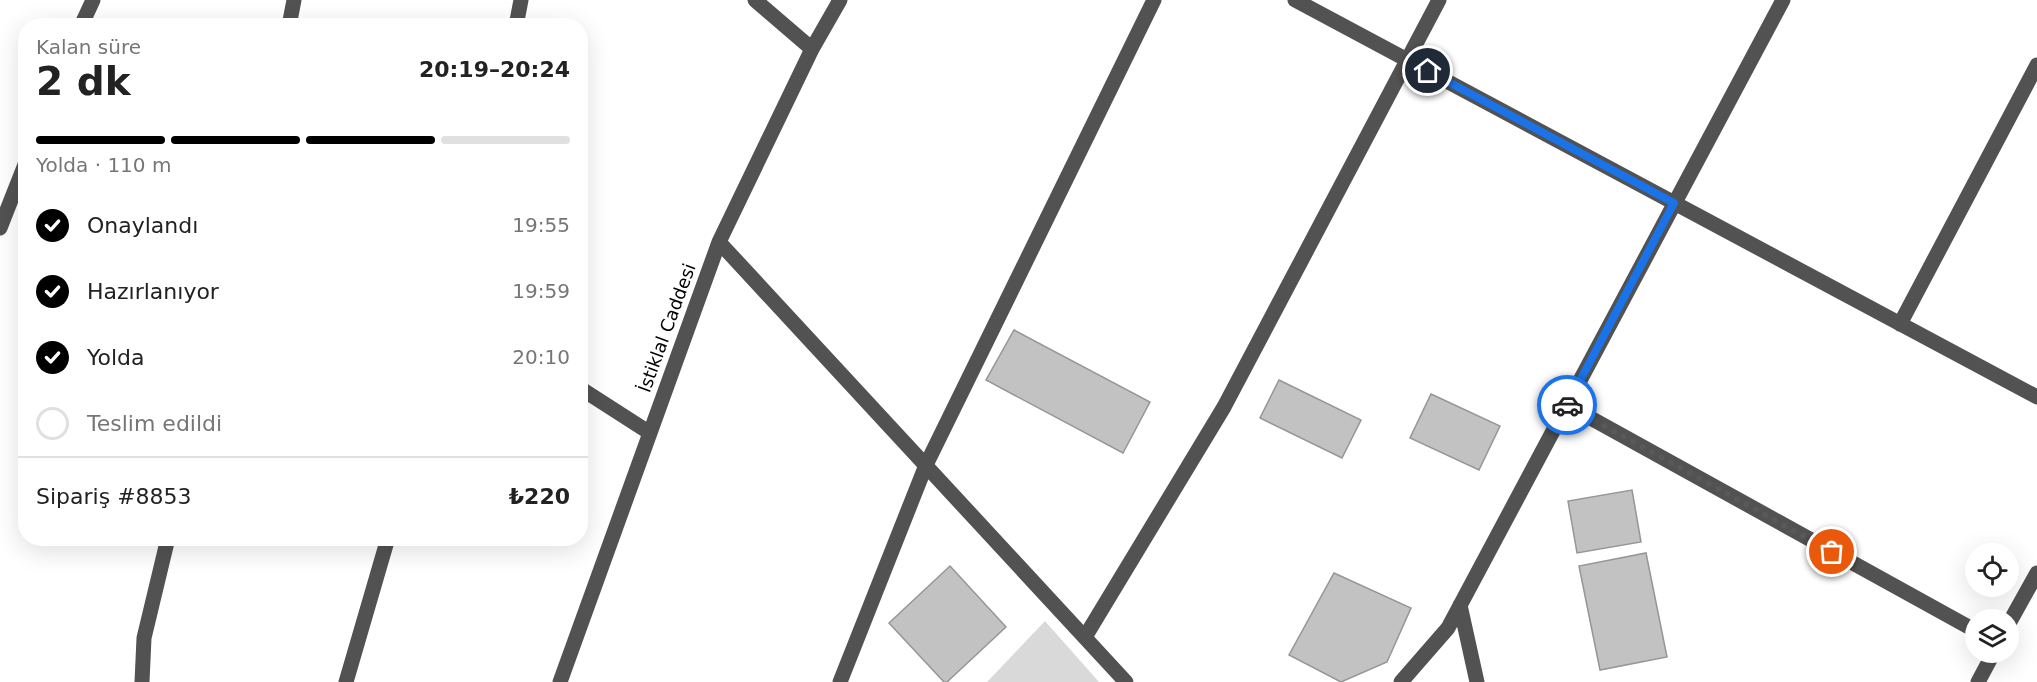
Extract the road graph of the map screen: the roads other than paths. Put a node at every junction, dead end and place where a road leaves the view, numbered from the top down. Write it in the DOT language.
graph roads {
  1 [pos="93,0"];
  2 [pos="294,0"];
  3 [pos="521,0"];
  4 [pos="755,0"];
  5 [pos="840,0"];
  6 [pos="1154,0"];
  7 [pos="1295,0"];
  8 [pos="1439,0"];
  9 [pos="1783,0"];
  10 [pos="85,18"];
  11 [pos="291,18"];
  12 [pos="518,18"];
  13 [pos="812,49"];
  14 [pos="1407,60"];
  15 [pos="2037,65"];
  16 [pos="18,194"];
  17 [pos="1674,203"];
  18 [pos="0,228"];
  19 [pos="719,242"];
  20 [pos="1900,324"];
  21 [pos="588,393"];
  22 [pos="2037,397"];
  23 [pos="1566,405"];
  24 [pos="650,433"];
  25 [pos="926,465"];
  26 [pos="166,546"];
  27 [pos="386,546"];
  28 [pos="2037,573"];
  29 [pos="1460,605"];
  30 [pos="2017,609"];
  31 [pos="1965,625"];
  32 [pos="1085,637"];
  33 [pos="1988,663"];
  34 [pos="142,682"];
  35 [pos="346,682"];
  36 [pos="560,682"];
  37 [pos="840,682"];
  38 [pos="1126,682"];
  39 [pos="1401,682"];
  40 [pos="1477,682"];
  41 [pos="1978,682"];
  1 -- 10 [label="street"];
  2 -- 11 [label="street"];
  3 -- 12 [label="street"];
  4 -- 13 [label="street"];
  5 -- 13 [label="street, İstiklal Caddesi"];
  6 -- 25 [label="street"];
  7 -- 14 [label="street"];
  8 -- 14 [label="street"];
  9 -- 17 [label="street"];
  13 -- 19 [label="street, İstiklal Caddesi"];
  14 -- 17 [label="street"];
  14 -- 32 [label="street"];
  15 -- 20 [label="street"];
  16 -- 18 [label="street"];
  17 -- 20 [label="street"];
  17 -- 23 [label="street"];
  19 -- 24 [label="street, İstiklal Caddesi"];
  19 -- 25 [label="street"];
  20 -- 22 [label="street"];
  21 -- 24 [label="street"];
  23 -- 29 [label="street"];
  23 -- 31 [label="street"];
  24 -- 36 [label="street, İstiklal Caddesi"];
  25 -- 32 [label="street"];
  25 -- 37 [label="street"];
  26 -- 34 [label="street"];
  27 -- 35 [label="street"];
  28 -- 30 [label="street"];
  29 -- 39 [label="street"];
  29 -- 40 [label="street"];
  32 -- 38 [label="street"];
  33 -- 41 [label="street"];
}
